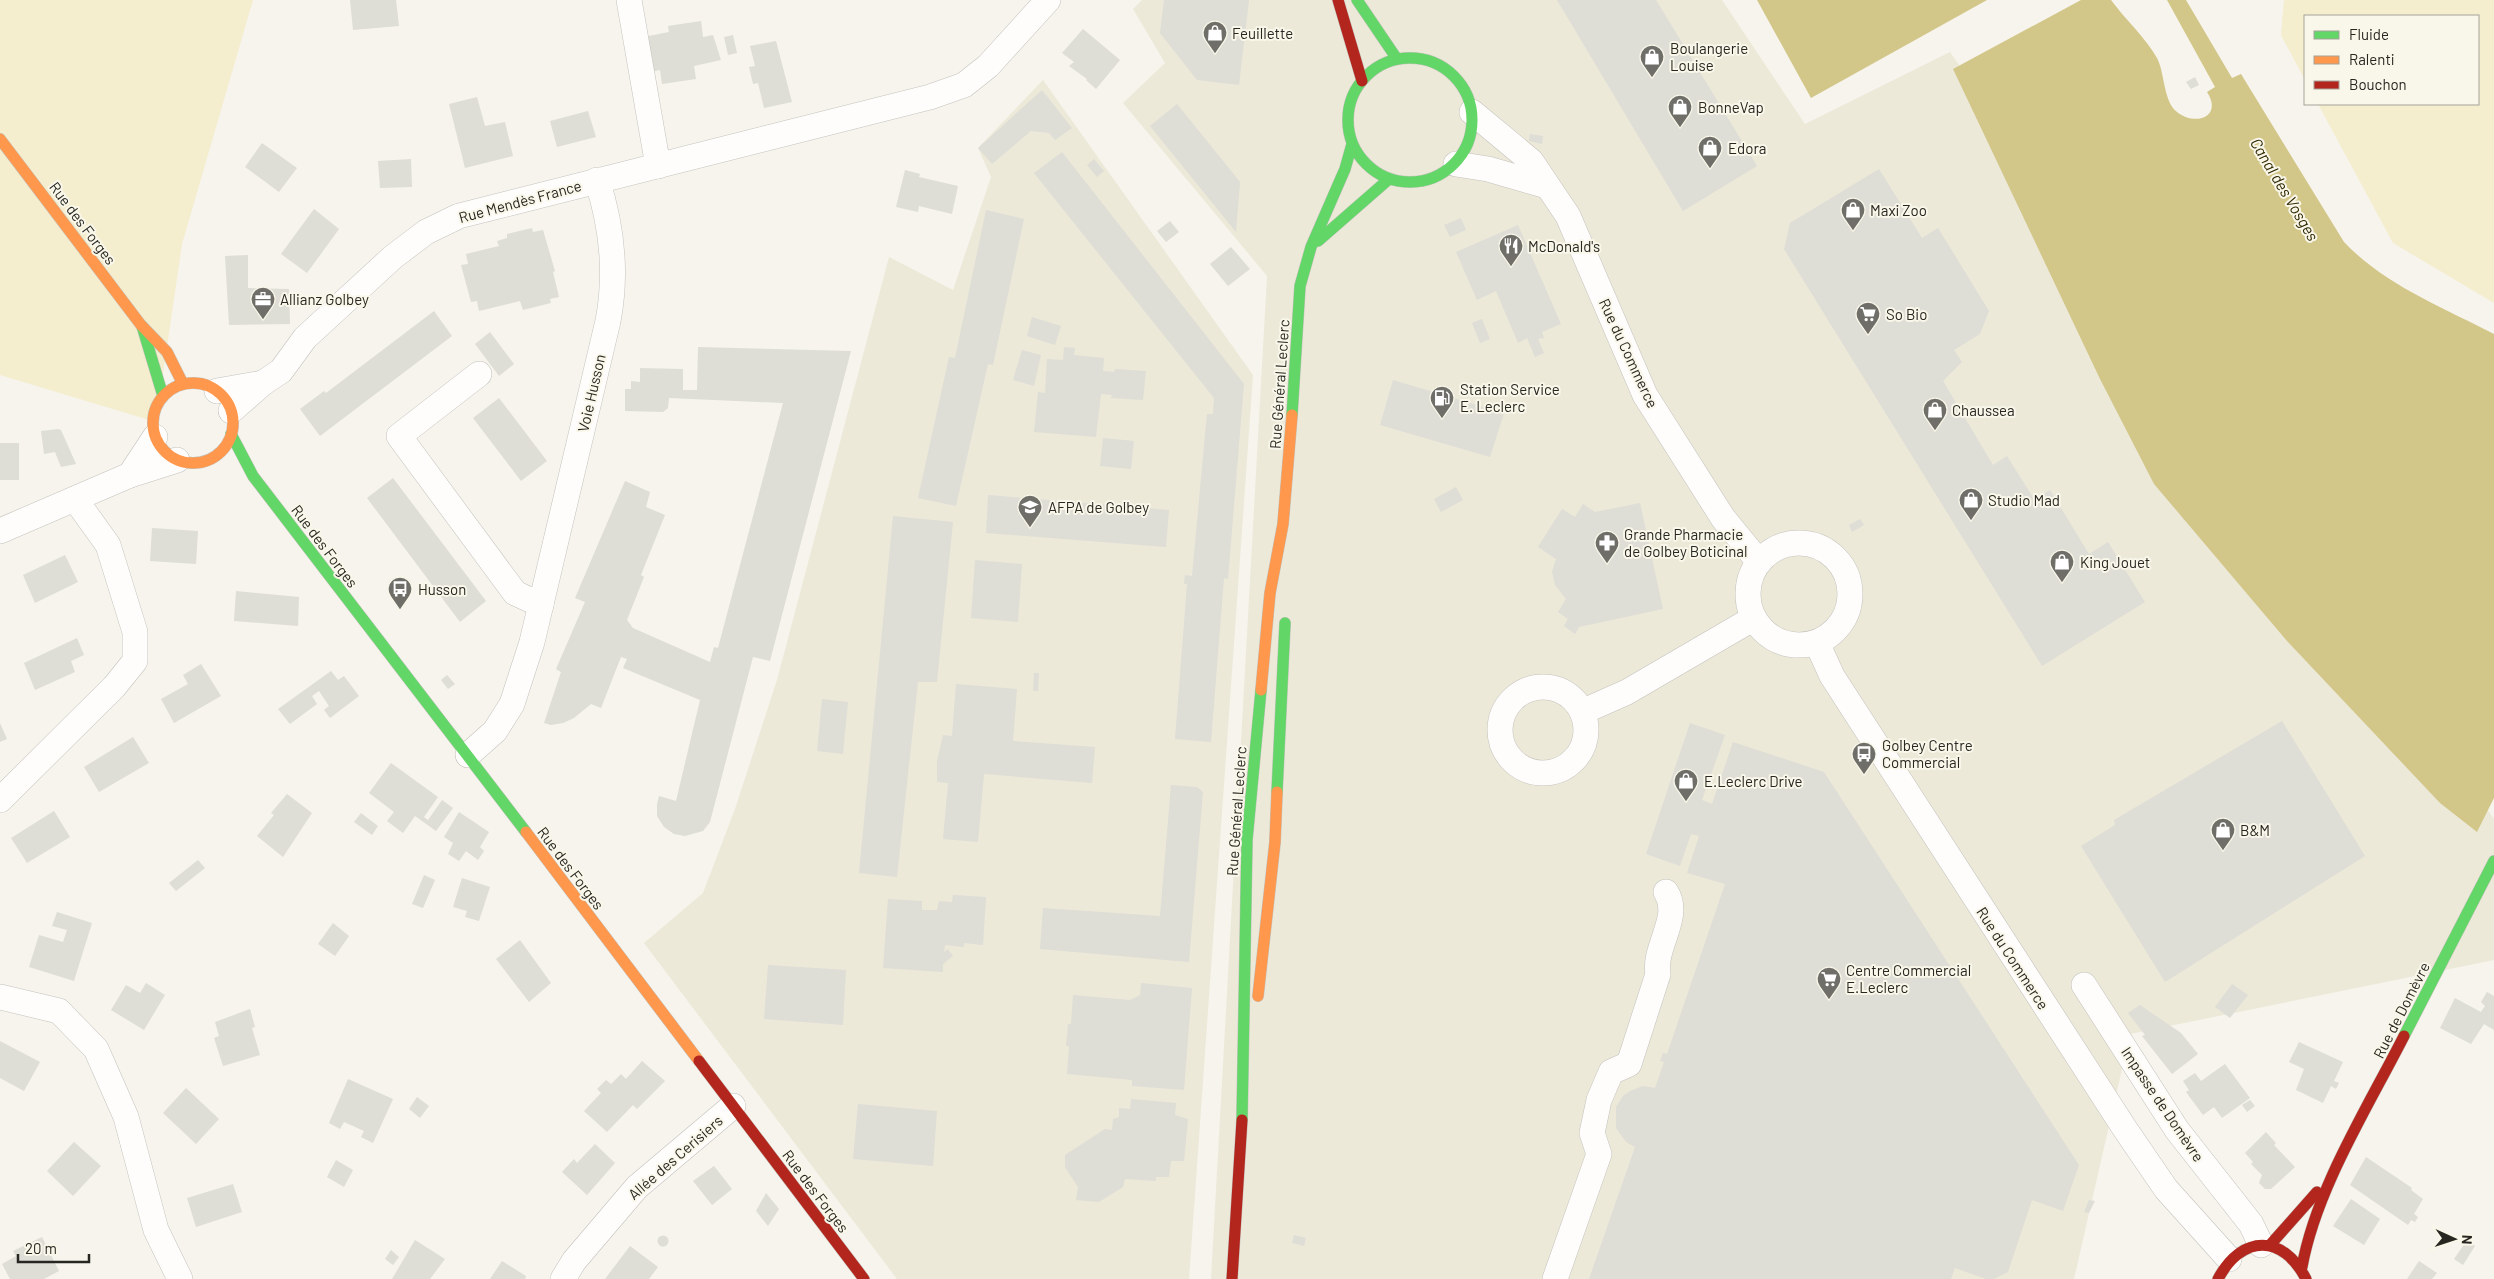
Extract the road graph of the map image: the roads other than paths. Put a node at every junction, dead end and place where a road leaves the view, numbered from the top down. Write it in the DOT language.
graph roads {
  1 [pos="629,0"];
  2 [pos="1048,0"];
  3 [pos="1338,0"];
  4 [pos="1357,0"];
  5 [pos="1397,59"];
  6 [pos="1362,81"];
  7 [pos="1472,112"];
  8 [pos="0,139"];
  9 [pos="1352,144"];
  10 [pos="1456,164"];
  11 [pos="658,166"];
  12 [pos="1389,179"];
  13 [pos="597,180"];
  14 [pos="1547,186"];
  15 [pos="1312,247"];
  16 [pos="141,325"];
  17 [pos="479,374"];
  18 [pos="183,384"];
  19 [pos="163,396"];
  20 [pos="226,412"];
  21 [pos="155,437"];
  22 [pos="210,459"];
  23 [pos="177,460"];
  24 [pos="130,475"];
  25 [pos="253,476"];
  26 [pos="75,499"];
  27 [pos="1283,524"];
  28 [pos="0,531"];
  29 [pos="1759,562"];
  30 [pos="1285,577"];
  31 [pos="541,605"];
  32 [pos="1285,615"];
  33 [pos="1754,618"];
  34 [pos="1817,643"];
  35 [pos="1582,712"];
  36 [pos="468,755"];
  37 [pos="0,800"];
  38 [pos="2494,861"];
  39 [pos="1666,892"];
  40 [pos="2084,985"];
  41 [pos="0,997"];
  42 [pos="1243,1103"];
  43 [pos="733,1106"];
  44 [pos="2334,1173"];
  45 [pos="2265,1245"];
  46 [pos="2302,1267"];
  47 [pos="2223,1269"];
  48 [pos="180,1279"];
  49 [pos="563,1279"];
  50 [pos="864,1279"];
  51 [pos="1232,1279"];
  52 [pos="1555,1279"];
  53 [pos="2306,1279"];
  1 -- 11 [label="street"];
  2 -- 11 [label="street, Rue Mendès France"];
  3 -- 6 [label="main road"];
  4 -- 5 [label="main road"];
  5 -- 6 [label="main road"];
  5 -- 7 [label="main road"];
  6 -- 9 [label="main road"];
  7 -- 10 [label="main road"];
  7 -- 14 [label="street, Rue du Commerce"];
  8 -- 16 [label="main road, Rue des Forges"];
  9 -- 12 [label="main road"];
  9 -- 15 [label="main road, Rue Général Leclerc"];
  10 -- 12 [label="main road"];
  10 -- 14 [label="street"];
  11 -- 13 [label="street, Rue Mendès France"];
  12 -- 15 [label="main road"];
  13 -- 20 [label="street, Rue Mendès France"];
  13 -- 31 [label="street, Voie Husson"];
  14 -- 29 [label="street, Rue du Commerce"];
  15 -- 27 [label="main road, Rue Général Leclerc"];
  16 -- 18 [label="main road, Rue des Forges"];
  16 -- 19 [label="main road, Rue des Forges"];
  17 -- 31 [label="street"];
  18 -- 19 [label="main road"];
  18 -- 20 [label="main road"];
  19 -- 21 [label="main road"];
  20 -- 22 [label="main road"];
  20 -- 25 [label="main road, Rue des Forges"];
  21 -- 23 [label="main road"];
  21 -- 24 [label="street"];
  22 -- 23 [label="main road"];
  22 -- 25 [label="main road"];
  23 -- 24 [label="street"];
  24 -- 26 [label="street"];
  25 -- 36 [label="main road, Rue des Forges"];
  26 -- 28 [label="street"];
  26 -- 37 [label="street"];
  27 -- 30 [label="main road, Rue Général Leclerc"];
  27 -- 42 [label="main road, Rue Général Leclerc"];
  29 -- 33 [label="street"];
  29 -- 34 [label="street"];
  31 -- 36 [label="street, Voie Husson"];
  32 -- 42 [label="main road, Rue Général Leclerc"];
  33 -- 34 [label="street"];
  33 -- 35 [label="street"];
  34 -- 47 [label="street, Rue du Commerce"];
  36 -- 43 [label="main road, Rue des Forges"];
  38 -- 44 [label="main road, Rue de Domèvre"];
  39 -- 52 [label="street"];
  40 -- 45 [label="street, Impasse de Domèvre"];
  41 -- 48 [label="street"];
  42 -- 51 [label="main road, Rue Général Leclerc"];
  43 -- 49 [label="street, Allée des Cerisiers"];
  43 -- 50 [label="main road, Rue des Forges"];
  44 -- 45 [label="main road, Rue de Domèvre"];
  44 -- 46 [label="main road, Rue de Domèvre"];
  45 -- 46 [label="main road"];
  45 -- 47 [label="main road"];
  46 -- 53 [label="main road"];
}
